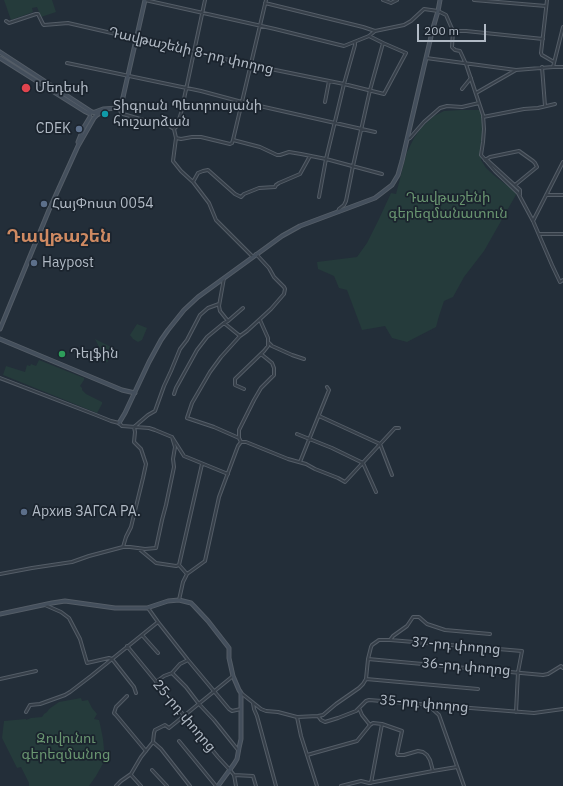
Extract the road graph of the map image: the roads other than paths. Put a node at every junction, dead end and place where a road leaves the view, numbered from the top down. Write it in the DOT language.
graph roads {
  1 [pos="145,0"];
  2 [pos="205,0"];
  3 [pos="266,0"];
  4 [pos="383,0"];
  5 [pos="397,0"];
  6 [pos="440,0"];
  7 [pos="474,0"];
  8 [pos="487,0"];
  9 [pos="515,0"];
  10 [pos="546,0"];
  11 [pos="265,3"];
  12 [pos="515,4"];
  13 [pos="546,6"];
  14 [pos="438,11"];
  15 [pos="202,13"];
  16 [pos="6,21"];
  17 [pos="260,26"];
  18 [pos="563,27"];
  19 [pos="375,31"];
  20 [pos="453,31"];
  21 [pos="369,36"];
  22 [pos="136,39"];
  23 [pos="543,39"];
  24 [pos="355,42"];
  25 [pos="383,43"];
  26 [pos="0,52"];
  27 [pos="193,52"];
  28 [pos="0,58"];
  29 [pos="426,58"];
  30 [pos="554,62"];
  31 [pos="67,63"];
  32 [pos="466,64"];
  33 [pos="251,65"];
  34 [pos="553,66"];
  35 [pos="542,67"];
  36 [pos="563,67"];
  37 [pos="516,70"];
  38 [pos="128,76"];
  39 [pos="471,78"];
  40 [pos="330,81"];
  41 [pos="344,84"];
  42 [pos="186,89"];
  43 [pos="462,89"];
  44 [pos="370,90"];
  45 [pos="476,93"];
  46 [pos="242,102"];
  47 [pos="325,102"];
  48 [pos="479,103"];
  49 [pos="555,104"];
  50 [pos="545,106"];
  51 [pos="119,108"];
  52 [pos="93,115"];
  53 [pos="483,117"];
  54 [pos="335,122"];
  55 [pos="174,129"];
  56 [pos="362,129"];
  57 [pos="375,132"];
  58 [pos="176,138"];
  59 [pos="407,139"];
  60 [pos="233,140"];
  61 [pos="310,156"];
  62 [pos="326,159"];
  63 [pos="486,160"];
  64 [pos="563,162"];
  65 [pos="353,166"];
  66 [pos="382,174"];
  67 [pos="193,182"];
  68 [pos="516,185"];
  69 [pos="546,195"];
  70 [pos="563,195"];
  71 [pos="319,196"];
  72 [pos="520,196"];
  73 [pos="338,212"];
  74 [pos="533,221"];
  75 [pos="539,234"];
  76 [pos="563,234"];
  77 [pos="255,256"];
  78 [pos="224,278"];
  79 [pos="562,281"];
  80 [pos="219,304"];
  81 [pos="242,308"];
  82 [pos="228,320"];
  83 [pos="260,320"];
  84 [pos="224,323"];
  85 [pos="0,326"];
  86 [pos="0,330"];
  87 [pos="240,336"];
  88 [pos="0,339"];
  89 [pos="268,342"];
  90 [pos="261,354"];
  91 [pos="304,359"];
  92 [pos="0,378"];
  93 [pos="328,387"];
  94 [pos="244,389"];
  95 [pos="135,393"];
  96 [pos="174,394"];
  97 [pos="319,416"];
  98 [pos="120,423"];
  99 [pos="134,427"];
  100 [pos="399,428"];
  101 [pos="297,434"];
  102 [pos="172,437"];
  103 [pos="239,438"];
  104 [pos="309,439"];
  105 [pos="241,442"];
  106 [pos="380,444"];
  107 [pos="300,462"];
  108 [pos="363,463"];
  109 [pos="202,464"];
  110 [pos="228,474"];
  111 [pos="392,475"];
  112 [pos="376,492"];
  113 [pos="123,547"];
  114 [pos="138,548"];
  115 [pos="179,565"];
  116 [pos="0,574"];
  117 [pos="187,574"];
  118 [pos="179,600"];
  119 [pos="43,605"];
  120 [pos="147,608"];
  121 [pos="0,614"];
  122 [pos="158,622"];
  123 [pos="490,634"];
  124 [pos="142,635"];
  125 [pos="390,640"];
  126 [pos="127,646"];
  127 [pos="158,654"];
  128 [pos="112,659"];
  129 [pos="368,659"];
  130 [pos="188,660"];
  131 [pos="562,667"];
  132 [pos="36,671"];
  133 [pos="518,672"];
  134 [pos="172,673"];
  135 [pos="233,676"];
  136 [pos="0,679"];
  137 [pos="366,679"];
  138 [pos="156,682"];
  139 [pos="478,689"];
  140 [pos="215,692"];
  141 [pos="136,693"];
  142 [pos="241,693"];
  143 [pos="127,696"];
  144 [pos="253,703"];
  145 [pos="199,704"];
  146 [pos="428,705"];
  147 [pos="359,708"];
  148 [pos="241,709"];
  149 [pos="563,709"];
  150 [pos="26,712"];
  151 [pos="516,712"];
  152 [pos="184,716"];
  153 [pos="318,716"];
  154 [pos="297,717"];
  155 [pos="382,724"];
  156 [pos="370,725"];
  157 [pos="179,741"];
  158 [pos="153,742"];
  159 [pos="146,751"];
  160 [pos="239,751"];
  161 [pos="307,755"];
  162 [pos="457,767"];
  163 [pos="152,770"];
  164 [pos="230,770"];
  165 [pos="433,771"];
  166 [pos="131,774"];
  167 [pos="234,775"];
  168 [pos="371,783"];
  169 [pos="116,786"];
  170 [pos="141,786"];
  171 [pos="166,786"];
  172 [pos="190,786"];
  173 [pos="217,786"];
  174 [pos="236,786"];
  175 [pos="256,786"];
  176 [pos="276,786"];
  177 [pos="317,786"];
  178 [pos="341,786"];
  179 [pos="464,786"];
  1 -- 15 [label="street"];
  1 -- 22 [label="street"];
  2 -- 15 [label="street"];
  3 -- 11 [label="street"];
  4 -- 5 [label="street"];
  6 -- 14 [label="street"];
  7 -- 8 [label="street"];
  8 -- 12 [label="street"];
  9 -- 12 [label="street"];
  10 -- 13 [label="street"];
  11 -- 17 [label="street"];
  11 -- 19 [label="street"];
  12 -- 13 [label="street"];
  13 -- 23 [label="street"];
  14 -- 19 [label="street"];
  14 -- 20 [label="street"];
  14 -- 29 [label="street"];
  15 -- 17 [label="street"];
  15 -- 27 [label="street"];
  16 -- 22 [label="street, Դավթաշենի 8-րդ փողոց"];
  17 -- 24 [label="street"];
  17 -- 33 [label="street"];
  18 -- 30 [label="street"];
  19 -- 21 [label="street"];
  20 -- 23 [label="street"];
  20 -- 32 [label="street"];
  21 -- 24 [label="street"];
  21 -- 25 [label="street"];
  22 -- 27 [label="street, Դավթաշենի 8-րդ փողոց"];
  22 -- 38 [label="street"];
  23 -- 30 [label="street"];
  24 -- 41 [label="street"];
  25 -- 44 [label="street"];
  25 -- 44 [label="street, Դավթաշենի 8-րդ փողոց"];
  26 -- 52 [label="street"];
  27 -- 33 [label="street, Դավթաշենի 8-րդ փողոց"];
  27 -- 42 [label="street"];
  28 -- 52 [label="street"];
  29 -- 32 [label="street"];
  29 -- 59 [label="street"];
  30 -- 34 [label="street"];
  31 -- 38 [label="street"];
  32 -- 37 [label="street"];
  32 -- 39 [label="street"];
  33 -- 40 [label="street, Դավթաշենի 8-րդ փողոց"];
  33 -- 46 [label="street"];
  34 -- 35 [label="street"];
  34 -- 36 [label="street"];
  35 -- 37 [label="street"];
  35 -- 50 [label="street"];
  37 -- 45 [label="street"];
  38 -- 42 [label="street"];
  38 -- 51 [label="street"];
  39 -- 43 [label="street"];
  39 -- 45 [label="street"];
  40 -- 41 [label="street, Դավթաշենի 8-րդ փողոց"];
  40 -- 47 [label="street"];
  41 -- 44 [label="street, Դավթաշենի 8-րդ փողոց"];
  41 -- 54 [label="street"];
  42 -- 46 [label="street"];
  42 -- 55 [label="street"];
  44 -- 56 [label="street"];
  45 -- 48 [label="street"];
  46 -- 54 [label="street"];
  46 -- 60 [label="street"];
  48 -- 53 [label="street"];
  48 -- 59 [label="street"];
  49 -- 50 [label="street"];
  50 -- 53 [label="street"];
  51 -- 52 [label="street"];
  51 -- 55 [label="street"];
  52 -- 85 [label="street"];
  52 -- 86 [label="street"];
  53 -- 63 [label="street"];
  54 -- 56 [label="street"];
  54 -- 62 [label="street"];
  55 -- 58 [label="street"];
  56 -- 57 [label="street"];
  56 -- 65 [label="street"];
  58 -- 60 [label="street"];
  58 -- 67 [label="street"];
  59 -- 73 [label="street"];
  60 -- 61 [label="street"];
  61 -- 62 [label="street"];
  61 -- 67 [label="street"];
  62 -- 65 [label="street"];
  62 -- 71 [label="street"];
  63 -- 68 [label="street"];
  63 -- 68 [label="street"];
  63 -- 72 [label="street"];
  64 -- 69 [label="street"];
  65 -- 66 [label="street"];
  65 -- 73 [label="street"];
  67 -- 77 [label="street"];
  68 -- 72 [label="street"];
  69 -- 70 [label="street"];
  69 -- 74 [label="street"];
  72 -- 74 [label="street"];
  73 -- 77 [label="street"];
  74 -- 75 [label="street"];
  75 -- 76 [label="street"];
  75 -- 79 [label="street"];
  77 -- 78 [label="street"];
  77 -- 83 [label="street"];
  78 -- 80 [label="street"];
  78 -- 95 [label="street"];
  80 -- 82 [label="street"];
  80 -- 99 [label="street"];
  81 -- 82 [label="street"];
  82 -- 84 [label="street"];
  83 -- 87 [label="street"];
  83 -- 89 [label="street"];
  84 -- 87 [label="street"];
  84 -- 96 [label="street"];
  87 -- 103 [label="street"];
  88 -- 95 [label="street"];
  89 -- 90 [label="street"];
  89 -- 91 [label="street"];
  90 -- 94 [label="street"];
  90 -- 103 [label="street"];
  92 -- 98 [label="street"];
  93 -- 97 [label="street"];
  95 -- 98 [label="street"];
  97 -- 104 [label="street"];
  97 -- 106 [label="street"];
  98 -- 99 [label="street"];
  99 -- 102 [label="street"];
  99 -- 113 [label="street"];
  100 -- 106 [label="street"];
  101 -- 104 [label="street"];
  102 -- 109 [label="street"];
  102 -- 114 [label="street"];
  103 -- 105 [label="street"];
  104 -- 107 [label="street"];
  104 -- 108 [label="street"];
  105 -- 107 [label="street"];
  105 -- 110 [label="street"];
  106 -- 108 [label="street"];
  106 -- 111 [label="street"];
  107 -- 108 [label="street"];
  108 -- 112 [label="street"];
  109 -- 110 [label="street"];
  109 -- 115 [label="street"];
  110 -- 117 [label="street"];
  113 -- 114 [label="street"];
  113 -- 116 [label="street"];
  114 -- 115 [label="street"];
  115 -- 117 [label="street"];
  117 -- 118 [label="street"];
  118 -- 120 [label="street"];
  118 -- 135 [label="street"];
  119 -- 120 [label="street"];
  119 -- 121 [label="street"];
  119 -- 128 [label="street"];
  120 -- 122 [label="street"];
  122 -- 124 [label="street"];
  122 -- 130 [label="street"];
  123 -- 125 [label="street"];
  124 -- 126 [label="street"];
  124 -- 127 [label="street"];
  125 -- 129 [label="street"];
  125 -- 133 [label="street, 37-րդ փողոց"];
  126 -- 128 [label="street"];
  126 -- 138 [label="street, 25-րդ փողոց"];
  128 -- 141 [label="street"];
  128 -- 150 [label="street"];
  129 -- 133 [label="street, 36-րդ փողոց"];
  129 -- 137 [label="street"];
  130 -- 134 [label="street"];
  130 -- 140 [label="street"];
  131 -- 133 [label="street, 36-րդ փողոց"];
  132 -- 136 [label="street"];
  133 -- 151 [label="street"];
  134 -- 138 [label="street"];
  134 -- 145 [label="street"];
  135 -- 140 [label="street"];
  135 -- 142 [label="street"];
  137 -- 139 [label="street"];
  137 -- 153 [label="street"];
  138 -- 152 [label="street, 25-րդ փողոց"];
  140 -- 145 [label="street"];
  140 -- 148 [label="street"];
  142 -- 144 [label="street, 35-րդ փողոց"];
  142 -- 148 [label="street"];
  143 -- 159 [label="street"];
  144 -- 154 [label="street, 35-րդ փողոց"];
  144 -- 176 [label="street"];
  145 -- 152 [label="street"];
  145 -- 160 [label="street"];
  146 -- 147 [label="street, 35-րդ փողոց"];
  146 -- 151 [label="street, 35-րդ փողոց"];
  146 -- 162 [label="street"];
  147 -- 153 [label="street, 35-րդ փողոց"];
  147 -- 156 [label="street"];
  148 -- 160 [label="street"];
  149 -- 151 [label="street, 35-րդ փողոց"];
  152 -- 158 [label="street"];
  152 -- 164 [label="street, 25-րդ փողոց"];
  153 -- 154 [label="street, 35-րդ փողոց"];
  154 -- 161 [label="street"];
  155 -- 156 [label="street"];
  155 -- 165 [label="street"];
  155 -- 168 [label="street"];
  156 -- 161 [label="street"];
  157 -- 173 [label="street"];
  158 -- 159 [label="street"];
  158 -- 172 [label="street"];
  159 -- 166 [label="street"];
  160 -- 164 [label="street"];
  161 -- 177 [label="street"];
  162 -- 165 [label="street"];
  162 -- 179 [label="street"];
  163 -- 171 [label="street"];
  164 -- 167 [label="street, 25-րդ փողոց"];
  164 -- 173 [label="street"];
  165 -- 168 [label="street"];
  166 -- 169 [label="street"];
  166 -- 170 [label="street"];
  167 -- 174 [label="street, 25-րդ փողոց"];
  167 -- 175 [label="street"];
  168 -- 178 [label="street"];
}
